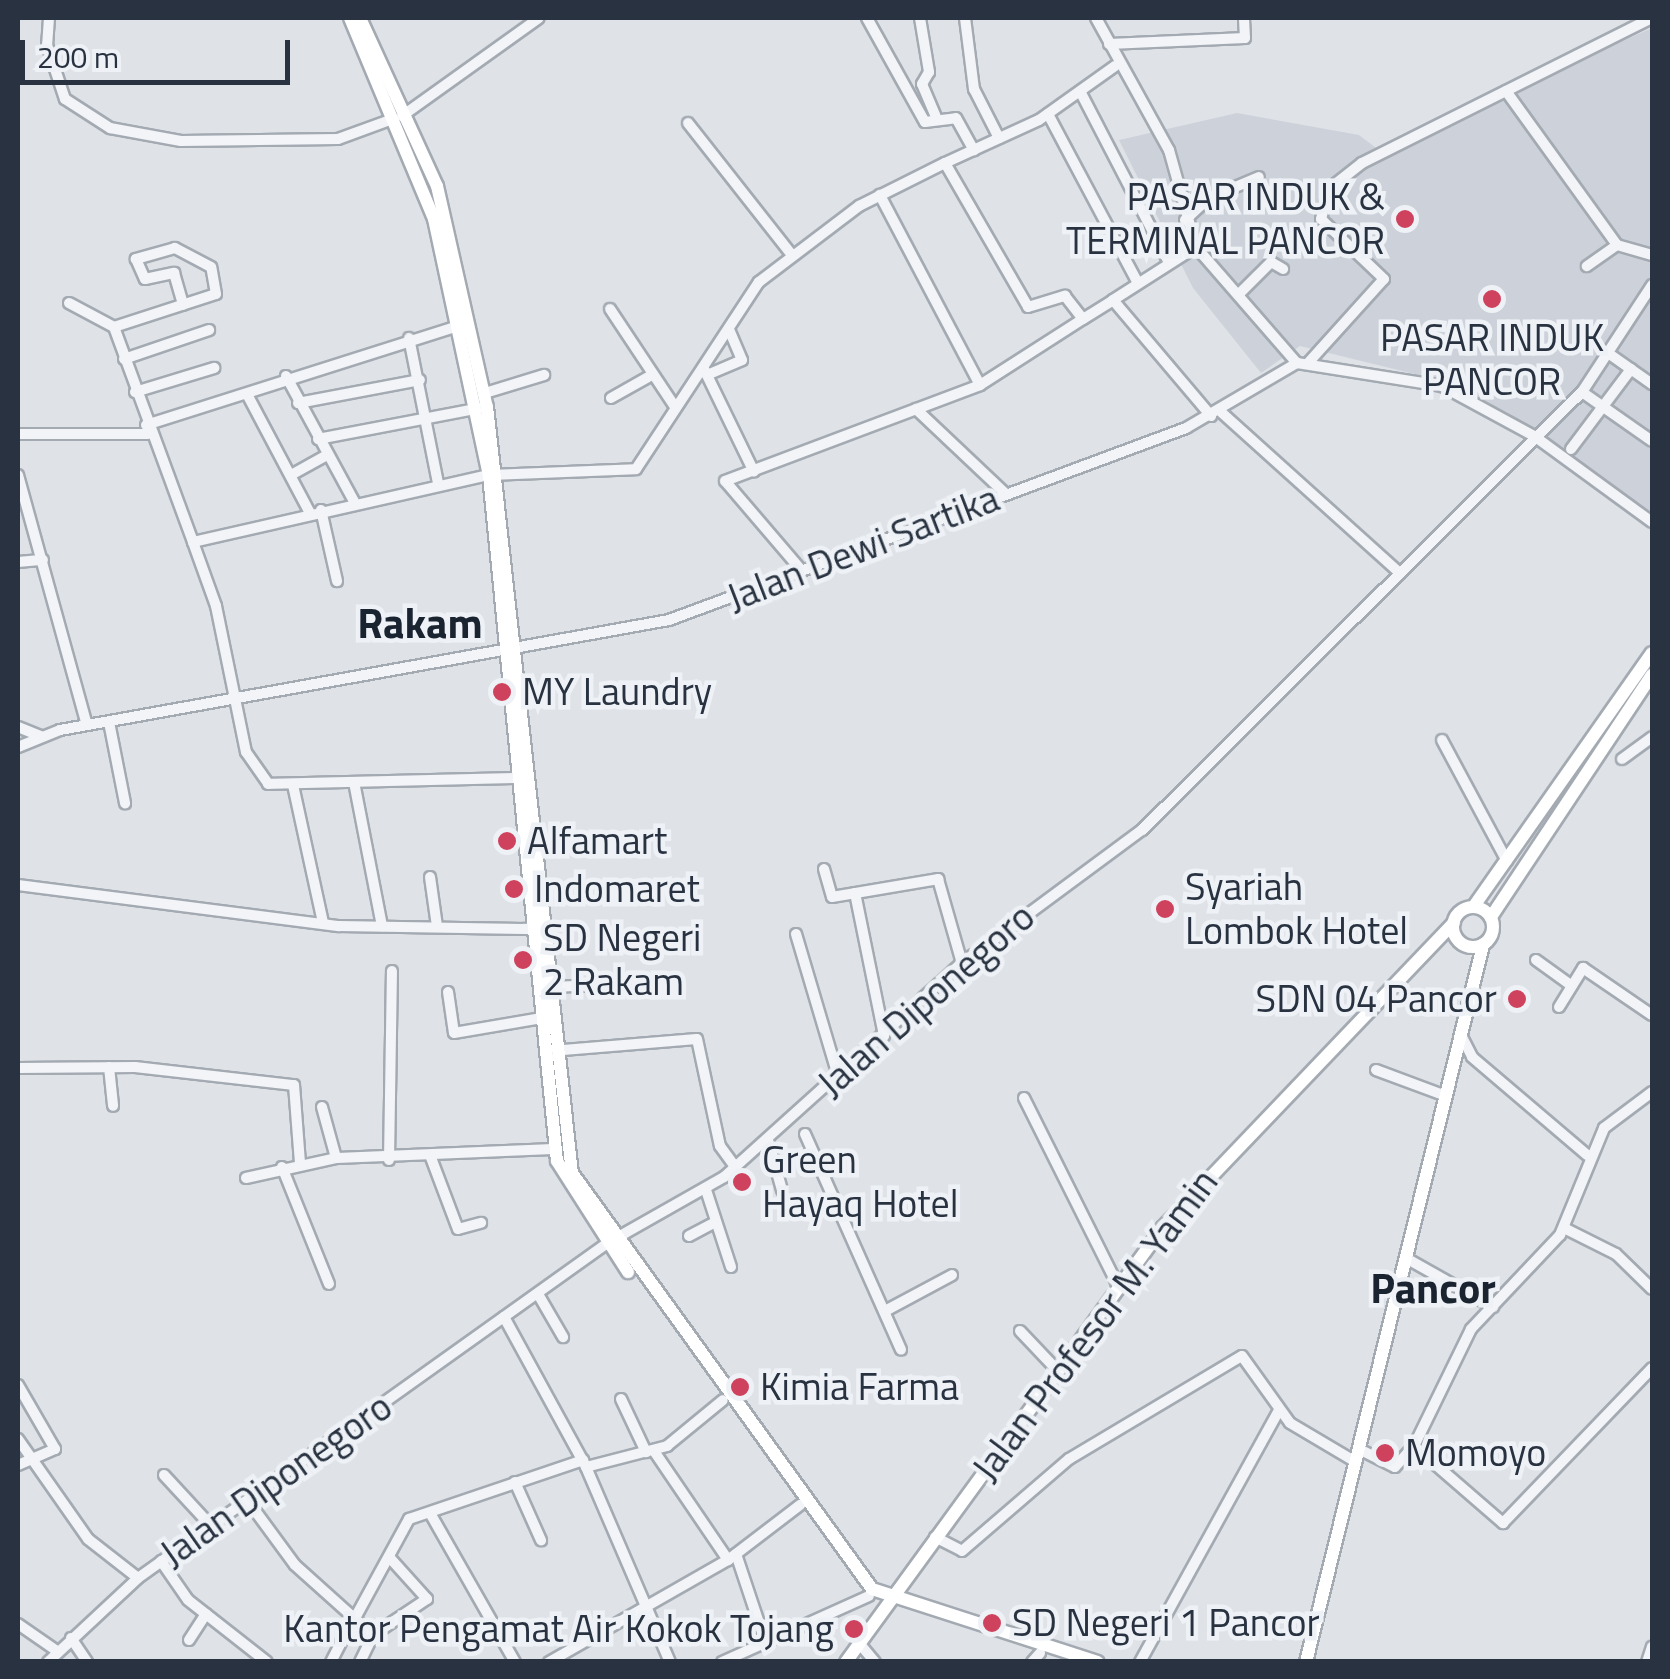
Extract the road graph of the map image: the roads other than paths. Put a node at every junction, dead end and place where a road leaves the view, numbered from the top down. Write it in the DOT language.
graph roads {
  1 [pos="50,18"];
  2 [pos="350,18"];
  3 [pos="360,18"];
  4 [pos="867,18"];
  5 [pos="920,18"];
  6 [pos="965,18"];
  7 [pos="1096,18"];
  8 [pos="1244,18"];
  9 [pos="1652,18"];
  10 [pos="535,19"];
  11 [pos="1109,44"];
  12 [pos="1115,66"];
  13 [pos="1506,91"];
  14 [pos="1081,94"];
  15 [pos="1048,114"];
  16 [pos="936,117"];
  17 [pos="396,118"];
  18 [pos="688,123"];
  19 [pos="999,138"];
  20 [pos="974,150"];
  21 [pos="418,161"];
  22 [pos="945,163"];
  23 [pos="1259,177"];
  24 [pos="880,195"];
  25 [pos="1184,220"];
  26 [pos="446,242"];
  27 [pos="1617,245"];
  28 [pos="1196,247"];
  29 [pos="791,254"];
  30 [pos="1652,255"];
  31 [pos="1169,263"];
  32 [pos="1588,266"];
  33 [pos="1283,269"];
  34 [pos="1138,283"];
  35 [pos="1652,285"];
  36 [pos="1239,294"];
  37 [pos="1113,300"];
  38 [pos="69,303"];
  39 [pos="183,305"];
  40 [pos="610,309"];
  41 [pos="1083,319"];
  42 [pos="461,325"];
  43 [pos="114,327"];
  44 [pos="729,328"];
  45 [pos="209,330"];
  46 [pos="410,338"];
  47 [pos="1608,353"];
  48 [pos="124,359"];
  49 [pos="1303,363"];
  50 [pos="214,368"];
  51 [pos="1631,369"];
  52 [pos="706,372"];
  53 [pos="544,375"];
  54 [pos="286,376"];
  55 [pos="650,376"];
  56 [pos="420,380"];
  57 [pos="1652,384"];
  58 [pos="980,385"];
  59 [pos="135,392"];
  60 [pos="1582,392"];
  61 [pos="248,396"];
  62 [pos="611,398"];
  63 [pos="483,403"];
  64 [pos="298,404"];
  65 [pos="1601,406"];
  66 [pos="676,407"];
  67 [pos="916,409"];
  68 [pos="1216,414"];
  69 [pos="428,421"];
  70 [pos="147,430"];
  71 [pos="18,434"];
  72 [pos="1534,436"];
  73 [pos="318,439"];
  74 [pos="1652,441"];
  75 [pos="1571,449"];
  76 [pos="327,455"];
  77 [pos="754,472"];
  78 [pos="493,474"];
  79 [pos="18,475"];
  80 [pos="291,475"];
  81 [pos="438,483"];
  82 [pos="1006,494"];
  83 [pos="354,501"];
  84 [pos="316,512"];
  85 [pos="1652,522"];
  86 [pos="193,542"];
  87 [pos="43,560"];
  88 [pos="18,562"];
  89 [pos="802,571"];
  90 [pos="1400,573"];
  91 [pos="337,582"];
  92 [pos="513,651"];
  93 [pos="1652,653"];
  94 [pos="1652,675"];
  95 [pos="236,702"];
  96 [pos="109,722"];
  97 [pos="87,725"];
  98 [pos="18,727"];
  99 [pos="40,736"];
  100 [pos="1652,737"];
  101 [pos="1442,740"];
  102 [pos="18,747"];
  103 [pos="1622,759"];
  104 [pos="354,782"];
  105 [pos="293,784"];
  106 [pos="524,785"];
  107 [pos="126,804"];
  108 [pos="1507,861"];
  109 [pos="824,870"];
  110 [pos="430,877"];
  111 [pos="18,885"];
  112 [pos="854,892"];
  113 [pos="1474,906"];
  114 [pos="1491,917"];
  115 [pos="323,923"];
  116 [pos="1454,923"];
  117 [pos="382,926"];
  118 [pos="437,926"];
  119 [pos="534,929"];
  120 [pos="796,934"];
  121 [pos="1483,945"];
  122 [pos="1536,960"];
  123 [pos="962,963"];
  124 [pos="392,971"];
  125 [pos="626,984"];
  126 [pos="1572,986"];
  127 [pos="550,987"];
  128 [pos="448,992"];
  129 [pos="1559,1007"];
  130 [pos="1652,1015"];
  131 [pos="542,1018"];
  132 [pos="1461,1033"];
  133 [pos="884,1036"];
  134 [pos="551,1051"];
  135 [pos="109,1067"];
  136 [pos="18,1068"];
  137 [pos="1376,1070"];
  138 [pos="838,1076"];
  139 [pos="1652,1092"];
  140 [pos="1446,1096"];
  141 [pos="1024,1098"];
  142 [pos="113,1106"];
  143 [pos="322,1107"];
  144 [pos="805,1134"];
  145 [pos="768,1140"];
  146 [pos="554,1149"];
  147 [pos="1587,1155"];
  148 [pos="430,1156"];
  149 [pos="336,1158"];
  150 [pos="389,1160"];
  151 [pos="300,1163"];
  152 [pos="282,1166"];
  153 [pos="735,1167"];
  154 [pos="246,1178"];
  155 [pos="706,1190"];
  156 [pos="782,1190"];
  157 [pos="481,1223"];
  158 [pos="712,1224"];
  159 [pos="1564,1228"];
  160 [pos="689,1236"];
  161 [pos="610,1241"];
  162 [pos="1406,1258"];
  163 [pos="732,1266"];
  164 [pos="952,1275"];
  165 [pos="329,1284"];
  166 [pos="1117,1284"];
  167 [pos="1652,1289"];
  168 [pos="538,1294"];
  169 [pos="1493,1307"];
  170 [pos="885,1312"];
  171 [pos="504,1317"];
  172 [pos="1020,1331"];
  173 [pos="563,1337"];
  174 [pos="901,1350"];
  175 [pos="1652,1368"];
  176 [pos="1056,1369"];
  177 [pos="18,1386"];
  178 [pos="621,1399"];
  179 [pos="723,1400"];
  180 [pos="1279,1410"];
  181 [pos="18,1439"];
  182 [pos="1414,1446"];
  183 [pos="650,1451"];
  184 [pos="1357,1456"];
  185 [pos="31,1459"];
  186 [pos="18,1464"];
  187 [pos="585,1464"];
  188 [pos="164,1476"];
  189 [pos="516,1482"];
  190 [pos="248,1501"];
  191 [pos="804,1507"];
  192 [pos="430,1512"];
  193 [pos="211,1526"];
  194 [pos="935,1537"];
  195 [pos="541,1540"];
  196 [pos="732,1557"];
  197 [pos="390,1558"];
  198 [pos="161,1561"];
  199 [pos="138,1578"];
  200 [pos="869,1596"];
  201 [pos="886,1603"];
  202 [pos="646,1606"];
  203 [pos="206,1614"];
  204 [pos="355,1618"];
  205 [pos="18,1624"];
  206 [pos="374,1635"];
  207 [pos="71,1638"];
  208 [pos="764,1638"];
  209 [pos="189,1640"];
  210 [pos="859,1642"];
  211 [pos="1652,1647"];
  212 [pos="57,1652"];
  213 [pos="1036,1657"];
  214 [pos="1097,1661"];
  215 [pos="48,1662"];
  216 [pos="86,1662"];
  217 [pos="267,1662"];
  218 [pos="331,1662"];
  219 [pos="360,1662"];
  220 [pos="515,1662"];
  221 [pos="549,1662"];
  222 [pos="670,1662"];
  223 [pos="722,1662"];
  224 [pos="846,1662"];
  225 [pos="875,1662"];
  226 [pos="1073,1662"];
  227 [pos="1140,1662"];
  228 [pos="1306,1662"];
  229 [pos="1647,1662"];
  1 -- 17 [label="street"];
  2 -- 17 [label="main road"];
  3 -- 17 [label="main road"];
  4 -- 16 [label="street"];
  5 -- 16 [label="street"];
  6 -- 19 [label="street"];
  7 -- 11 [label="street"];
  8 -- 11 [label="street"];
  9 -- 13 [label="street"];
  10 -- 17 [label="street"];
  11 -- 12 [label="street"];
  12 -- 14 [label="street"];
  12 -- 25 [label="street"];
  13 -- 27 [label="street"];
  13 -- 49 [label="street, Jalan Dewi Sartika"];
  14 -- 15 [label="street"];
  14 -- 31 [label="street"];
  15 -- 19 [label="street"];
  15 -- 34 [label="street"];
  16 -- 20 [label="street"];
  17 -- 21 [label="main road"];
  18 -- 29 [label="street"];
  19 -- 20 [label="street"];
  20 -- 22 [label="street"];
  21 -- 26 [label="main road"];
  21 -- 26 [label="main road"];
  22 -- 24 [label="street"];
  22 -- 41 [label="street"];
  23 -- 25 [label="street"];
  24 -- 29 [label="street"];
  24 -- 58 [label="street"];
  25 -- 28 [label="street"];
  26 -- 42 [label="main road"];
  26 -- 63 [label="main road"];
  27 -- 30 [label="street"];
  27 -- 32 [label="street"];
  28 -- 31 [label="street"];
  28 -- 36 [label="street"];
  29 -- 44 [label="street"];
  31 -- 34 [label="street"];
  33 -- 36 [label="street"];
  34 -- 37 [label="street"];
  35 -- 47 [label="street, Jalan Diponegoro"];
  36 -- 49 [label="street"];
  37 -- 41 [label="street"];
  37 -- 68 [label="street"];
  38 -- 43 [label="street"];
  39 -- 39 [label="street"];
  39 -- 43 [label="street"];
  40 -- 55 [label="street"];
  41 -- 58 [label="street"];
  42 -- 46 [label="street"];
  42 -- 63 [label="main road"];
  43 -- 48 [label="street"];
  44 -- 52 [label="street"];
  44 -- 52 [label="street"];
  45 -- 48 [label="street"];
  46 -- 54 [label="street"];
  46 -- 56 [label="street"];
  47 -- 51 [label="street"];
  47 -- 60 [label="street, Jalan Diponegoro"];
  48 -- 59 [label="street"];
  49 -- 68 [label="street, Jalan Dewi Sartika"];
  49 -- 72 [label="street"];
  50 -- 59 [label="street"];
  51 -- 57 [label="street"];
  51 -- 65 [label="street"];
  52 -- 66 [label="street"];
  52 -- 77 [label="street"];
  53 -- 63 [label="street"];
  54 -- 61 [label="street"];
  54 -- 64 [label="street"];
  55 -- 62 [label="street"];
  55 -- 66 [label="street"];
  56 -- 64 [label="street"];
  56 -- 69 [label="street"];
  58 -- 67 [label="street"];
  59 -- 70 [label="street"];
  60 -- 65 [label="street"];
  60 -- 72 [label="street, Jalan Diponegoro"];
  61 -- 70 [label="street"];
  61 -- 80 [label="street"];
  63 -- 69 [label="street"];
  63 -- 78 [label="main road"];
  64 -- 73 [label="street"];
  65 -- 74 [label="street"];
  65 -- 75 [label="street"];
  66 -- 78 [label="street"];
  67 -- 77 [label="street"];
  67 -- 82 [label="street"];
  68 -- 82 [label="street, Jalan Dewi Sartika"];
  68 -- 90 [label="street"];
  69 -- 73 [label="street"];
  69 -- 81 [label="street"];
  70 -- 71 [label="street"];
  70 -- 86 [label="street"];
  72 -- 85 [label="street"];
  72 -- 90 [label="street, Jalan Diponegoro"];
  73 -- 76 [label="street"];
  76 -- 80 [label="street"];
  76 -- 83 [label="street"];
  77 -- 89 [label="street"];
  78 -- 81 [label="street"];
  78 -- 92 [label="main road"];
  79 -- 87 [label="street"];
  80 -- 84 [label="street"];
  81 -- 83 [label="street"];
  82 -- 89 [label="street, Jalan Dewi Sartika"];
  83 -- 84 [label="street"];
  84 -- 86 [label="street"];
  84 -- 91 [label="street"];
  86 -- 95 [label="street"];
  87 -- 88 [label="street"];
  87 -- 97 [label="street"];
  89 -- 92 [label="street, Jalan Dewi Sartika"];
  90 -- 123 [label="street, Jalan Diponegoro"];
  92 -- 95 [label="street, Jalan Dewi Sartika"];
  92 -- 106 [label="main road"];
  93 -- 108 [label="main road, Jalan Profesor M. Yamin"];
  94 -- 114 [label="main road"];
  95 -- 96 [label="street, Jalan Dewi Sartika"];
  95 -- 105 [label="street"];
  96 -- 97 [label="street, Jalan Dewi Sartika"];
  96 -- 107 [label="street"];
  97 -- 99 [label="street, Jalan Dewi Sartika"];
  98 -- 99 [label="street"];
  99 -- 102 [label="street, Jalan Dewi Sartika"];
  100 -- 103 [label="street"];
  101 -- 108 [label="street"];
  104 -- 105 [label="street"];
  104 -- 106 [label="street"];
  104 -- 117 [label="street"];
  105 -- 115 [label="street"];
  106 -- 119 [label="main road"];
  106 -- 127 [label="main road"];
  108 -- 113 [label="main road, Jalan Profesor M. Yamin"];
  109 -- 112 [label="street"];
  110 -- 118 [label="street"];
  111 -- 115 [label="street"];
  112 -- 123 [label="street"];
  112 -- 133 [label="street"];
  113 -- 114 [label="main road"];
  113 -- 116 [label="main road, Jalan Profesor M. Yamin"];
  114 -- 121 [label="main road"];
  115 -- 117 [label="street"];
  116 -- 121 [label="main road"];
  116 -- 166 [label="main road, Jalan Profesor M. Yamin"];
  117 -- 118 [label="street"];
  118 -- 119 [label="street"];
  119 -- 131 [label="main road"];
  120 -- 138 [label="street"];
  121 -- 132 [label="main road"];
  122 -- 126 [label="street"];
  123 -- 133 [label="street, Jalan Diponegoro"];
  124 -- 150 [label="street"];
  125 -- 127 [label="street"];
  126 -- 129 [label="street"];
  126 -- 130 [label="street"];
  127 -- 134 [label="main road"];
  128 -- 131 [label="street"];
  131 -- 134 [label="main road"];
  132 -- 140 [label="main road"];
  132 -- 147 [label="street"];
  133 -- 138 [label="street, Jalan Diponegoro"];
  134 -- 146 [label="main road"];
  134 -- 153 [label="street"];
  134 -- 161 [label="main road"];
  135 -- 136 [label="street"];
  135 -- 142 [label="street"];
  135 -- 151 [label="street"];
  137 -- 140 [label="street"];
  138 -- 145 [label="street, Jalan Diponegoro"];
  139 -- 147 [label="street"];
  140 -- 162 [label="main road"];
  141 -- 166 [label="street"];
  143 -- 149 [label="street"];
  144 -- 170 [label="street"];
  145 -- 153 [label="street, Jalan Diponegoro"];
  145 -- 156 [label="street"];
  146 -- 148 [label="street"];
  146 -- 161 [label="main road"];
  147 -- 159 [label="street"];
  148 -- 150 [label="street"];
  148 -- 157 [label="street"];
  149 -- 150 [label="street"];
  149 -- 151 [label="street"];
  151 -- 152 [label="street"];
  152 -- 154 [label="street"];
  152 -- 165 [label="street"];
  153 -- 155 [label="street, Jalan Diponegoro"];
  155 -- 158 [label="street"];
  155 -- 161 [label="street, Jalan Diponegoro"];
  158 -- 160 [label="street"];
  158 -- 163 [label="street"];
  159 -- 167 [label="street"];
  159 -- 169 [label="street"];
  161 -- 168 [label="street, Jalan Diponegoro"];
  161 -- 179 [label="main road"];
  161 -- 191 [label="main road"];
  162 -- 169 [label="street"];
  162 -- 184 [label="main road"];
  164 -- 170 [label="street"];
  166 -- 176 [label="main road, Jalan Profesor M. Yamin"];
  168 -- 171 [label="street, Jalan Diponegoro"];
  168 -- 173 [label="street"];
  169 -- 182 [label="street"];
  170 -- 174 [label="street"];
  171 -- 187 [label="street"];
  171 -- 190 [label="street, Jalan Diponegoro"];
  172 -- 176 [label="street"];
  175 -- 182 [label="street"];
  176 -- 194 [label="main road, Jalan Profesor M. Yamin"];
  177 -- 185 [label="street"];
  178 -- 183 [label="street"];
  179 -- 183 [label="street"];
  179 -- 191 [label="main road"];
  180 -- 184 [label="street"];
  180 -- 194 [label="street"];
  180 -- 227 [label="street"];
  181 -- 185 [label="street"];
  182 -- 184 [label="street"];
  183 -- 187 [label="street"];
  183 -- 196 [label="street"];
  184 -- 228 [label="main road"];
  185 -- 186 [label="street"];
  185 -- 199 [label="street"];
  187 -- 189 [label="street"];
  187 -- 202 [label="street"];
  188 -- 193 [label="street"];
  189 -- 192 [label="street"];
  189 -- 195 [label="street"];
  190 -- 193 [label="street, Jalan Diponegoro"];
  190 -- 204 [label="street"];
  191 -- 196 [label="street"];
  191 -- 200 [label="main road"];
  191 -- 201 [label="main road"];
  192 -- 197 [label="street"];
  192 -- 220 [label="street"];
  193 -- 198 [label="street, Jalan Diponegoro"];
  194 -- 201 [label="main road, Jalan Profesor M. Yamin"];
  196 -- 202 [label="street"];
  196 -- 208 [label="street"];
  197 -- 204 [label="street"];
  197 -- 206 [label="street"];
  198 -- 199 [label="street, Jalan Diponegoro"];
  198 -- 203 [label="street"];
  199 -- 207 [label="street, Jalan Diponegoro"];
  200 -- 201 [label="main road"];
  200 -- 208 [label="street"];
  201 -- 210 [label="main road, Jalan Profesor M. Yamin"];
  201 -- 213 [label="main road"];
  201 -- 214 [label="main road"];
  202 -- 221 [label="street"];
  202 -- 222 [label="street"];
  203 -- 209 [label="street"];
  203 -- 217 [label="street"];
  204 -- 206 [label="street"];
  204 -- 218 [label="street"];
  205 -- 212 [label="street"];
  206 -- 219 [label="street"];
  207 -- 212 [label="street, Jalan Diponegoro"];
  207 -- 216 [label="street"];
  208 -- 223 [label="street"];
  210 -- 224 [label="main road, Jalan Profesor M. Yamin"];
  210 -- 225 [label="street"];
  211 -- 229 [label="street"];
  212 -- 215 [label="street, Jalan Diponegoro"];
  213 -- 226 [label="main road"];
}
